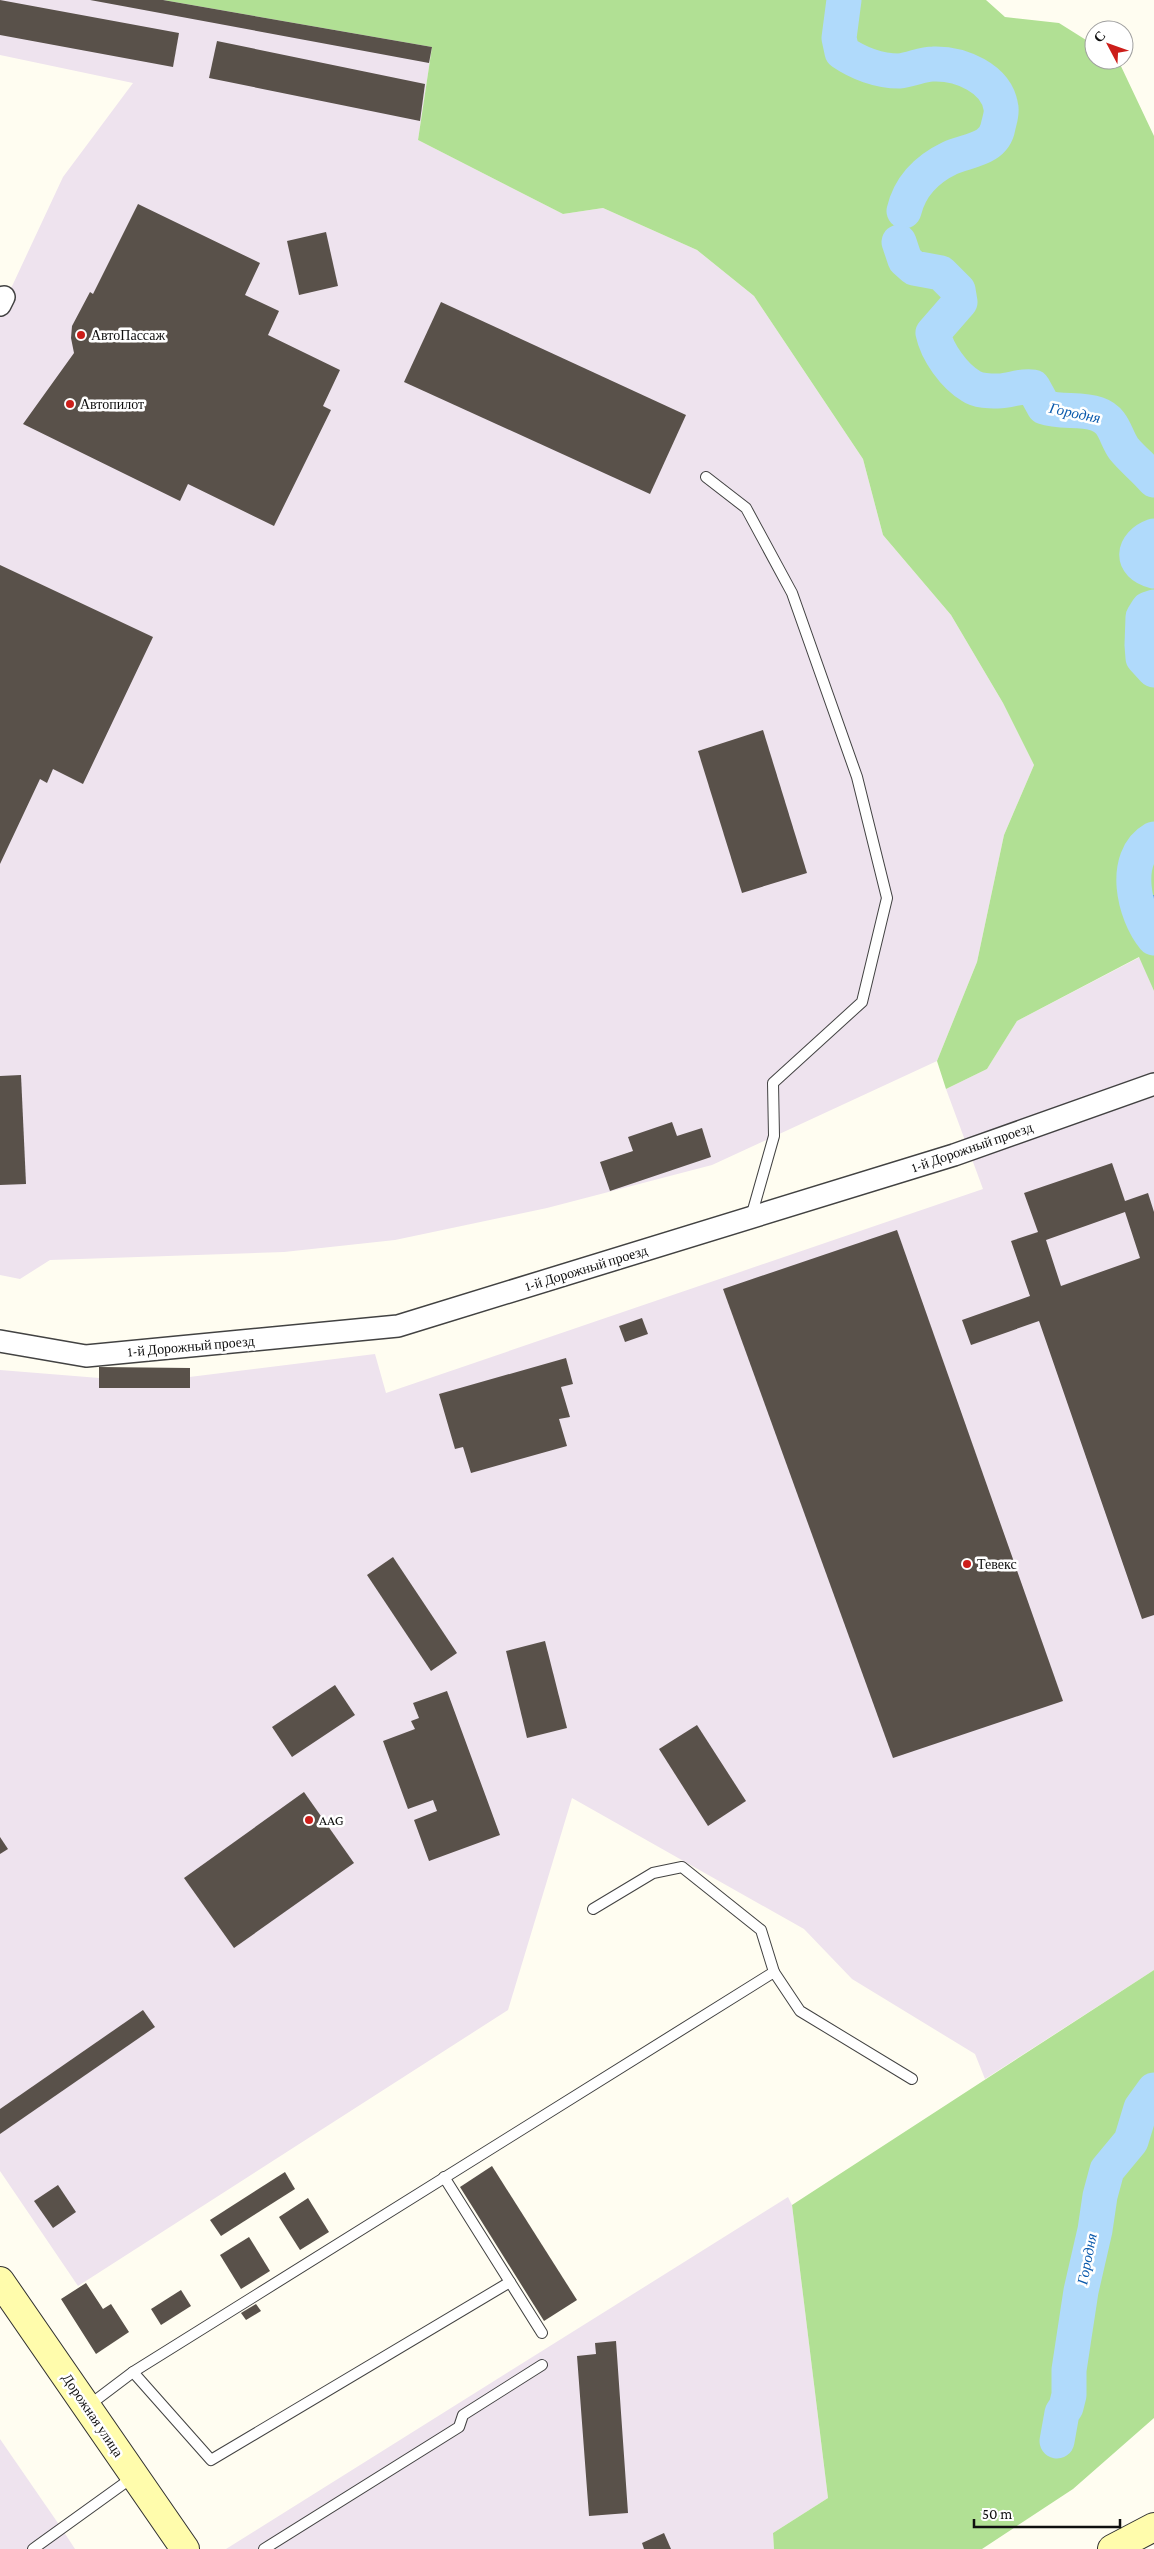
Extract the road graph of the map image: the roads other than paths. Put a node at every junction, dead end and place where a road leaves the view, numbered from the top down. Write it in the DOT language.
graph roads {
  1 [pos="706,477"];
  2 [pos="1154,1084"];
  3 [pos="751,1217"];
  4 [pos="0,1341"];
  5 [pos="593,1910"];
  6 [pos="774,1972"];
  7 [pos="912,2079"];
  8 [pos="444,2177"];
  9 [pos="0,2282"];
  10 [pos="510,2282"];
  11 [pos="542,2333"];
  12 [pos="542,2365"];
  13 [pos="133,2372"];
  14 [pos="87,2406"];
  15 [pos="134,2476"];
  16 [pos="1154,2527"];
  17 [pos="33,2549"];
  18 [pos="185,2549"];
  19 [pos="264,2549"];
  20 [pos="1112,2549"];
  1 -- 3 [label="lane"];
  2 -- 3 [label="street, 1-й Дорожный проезд"];
  3 -- 4 [label="street, 1-й Дорожный проезд"];
  5 -- 6 [label="lane"];
  6 -- 7 [label="lane"];
  6 -- 8 [label="lane"];
  8 -- 10 [label="lane"];
  8 -- 13 [label="lane"];
  9 -- 14 [label="main road, Дорожная улица"];
  10 -- 11 [label="lane"];
  10 -- 13 [label="lane"];
  12 -- 19 [label="lane"];
  13 -- 14 [label="lane"];
  14 -- 15 [label="main road, Дорожная улица"];
  15 -- 17 [label="lane"];
  15 -- 18 [label="main road, Дорожная улица"];
  16 -- 20 [label="main road"];
}
